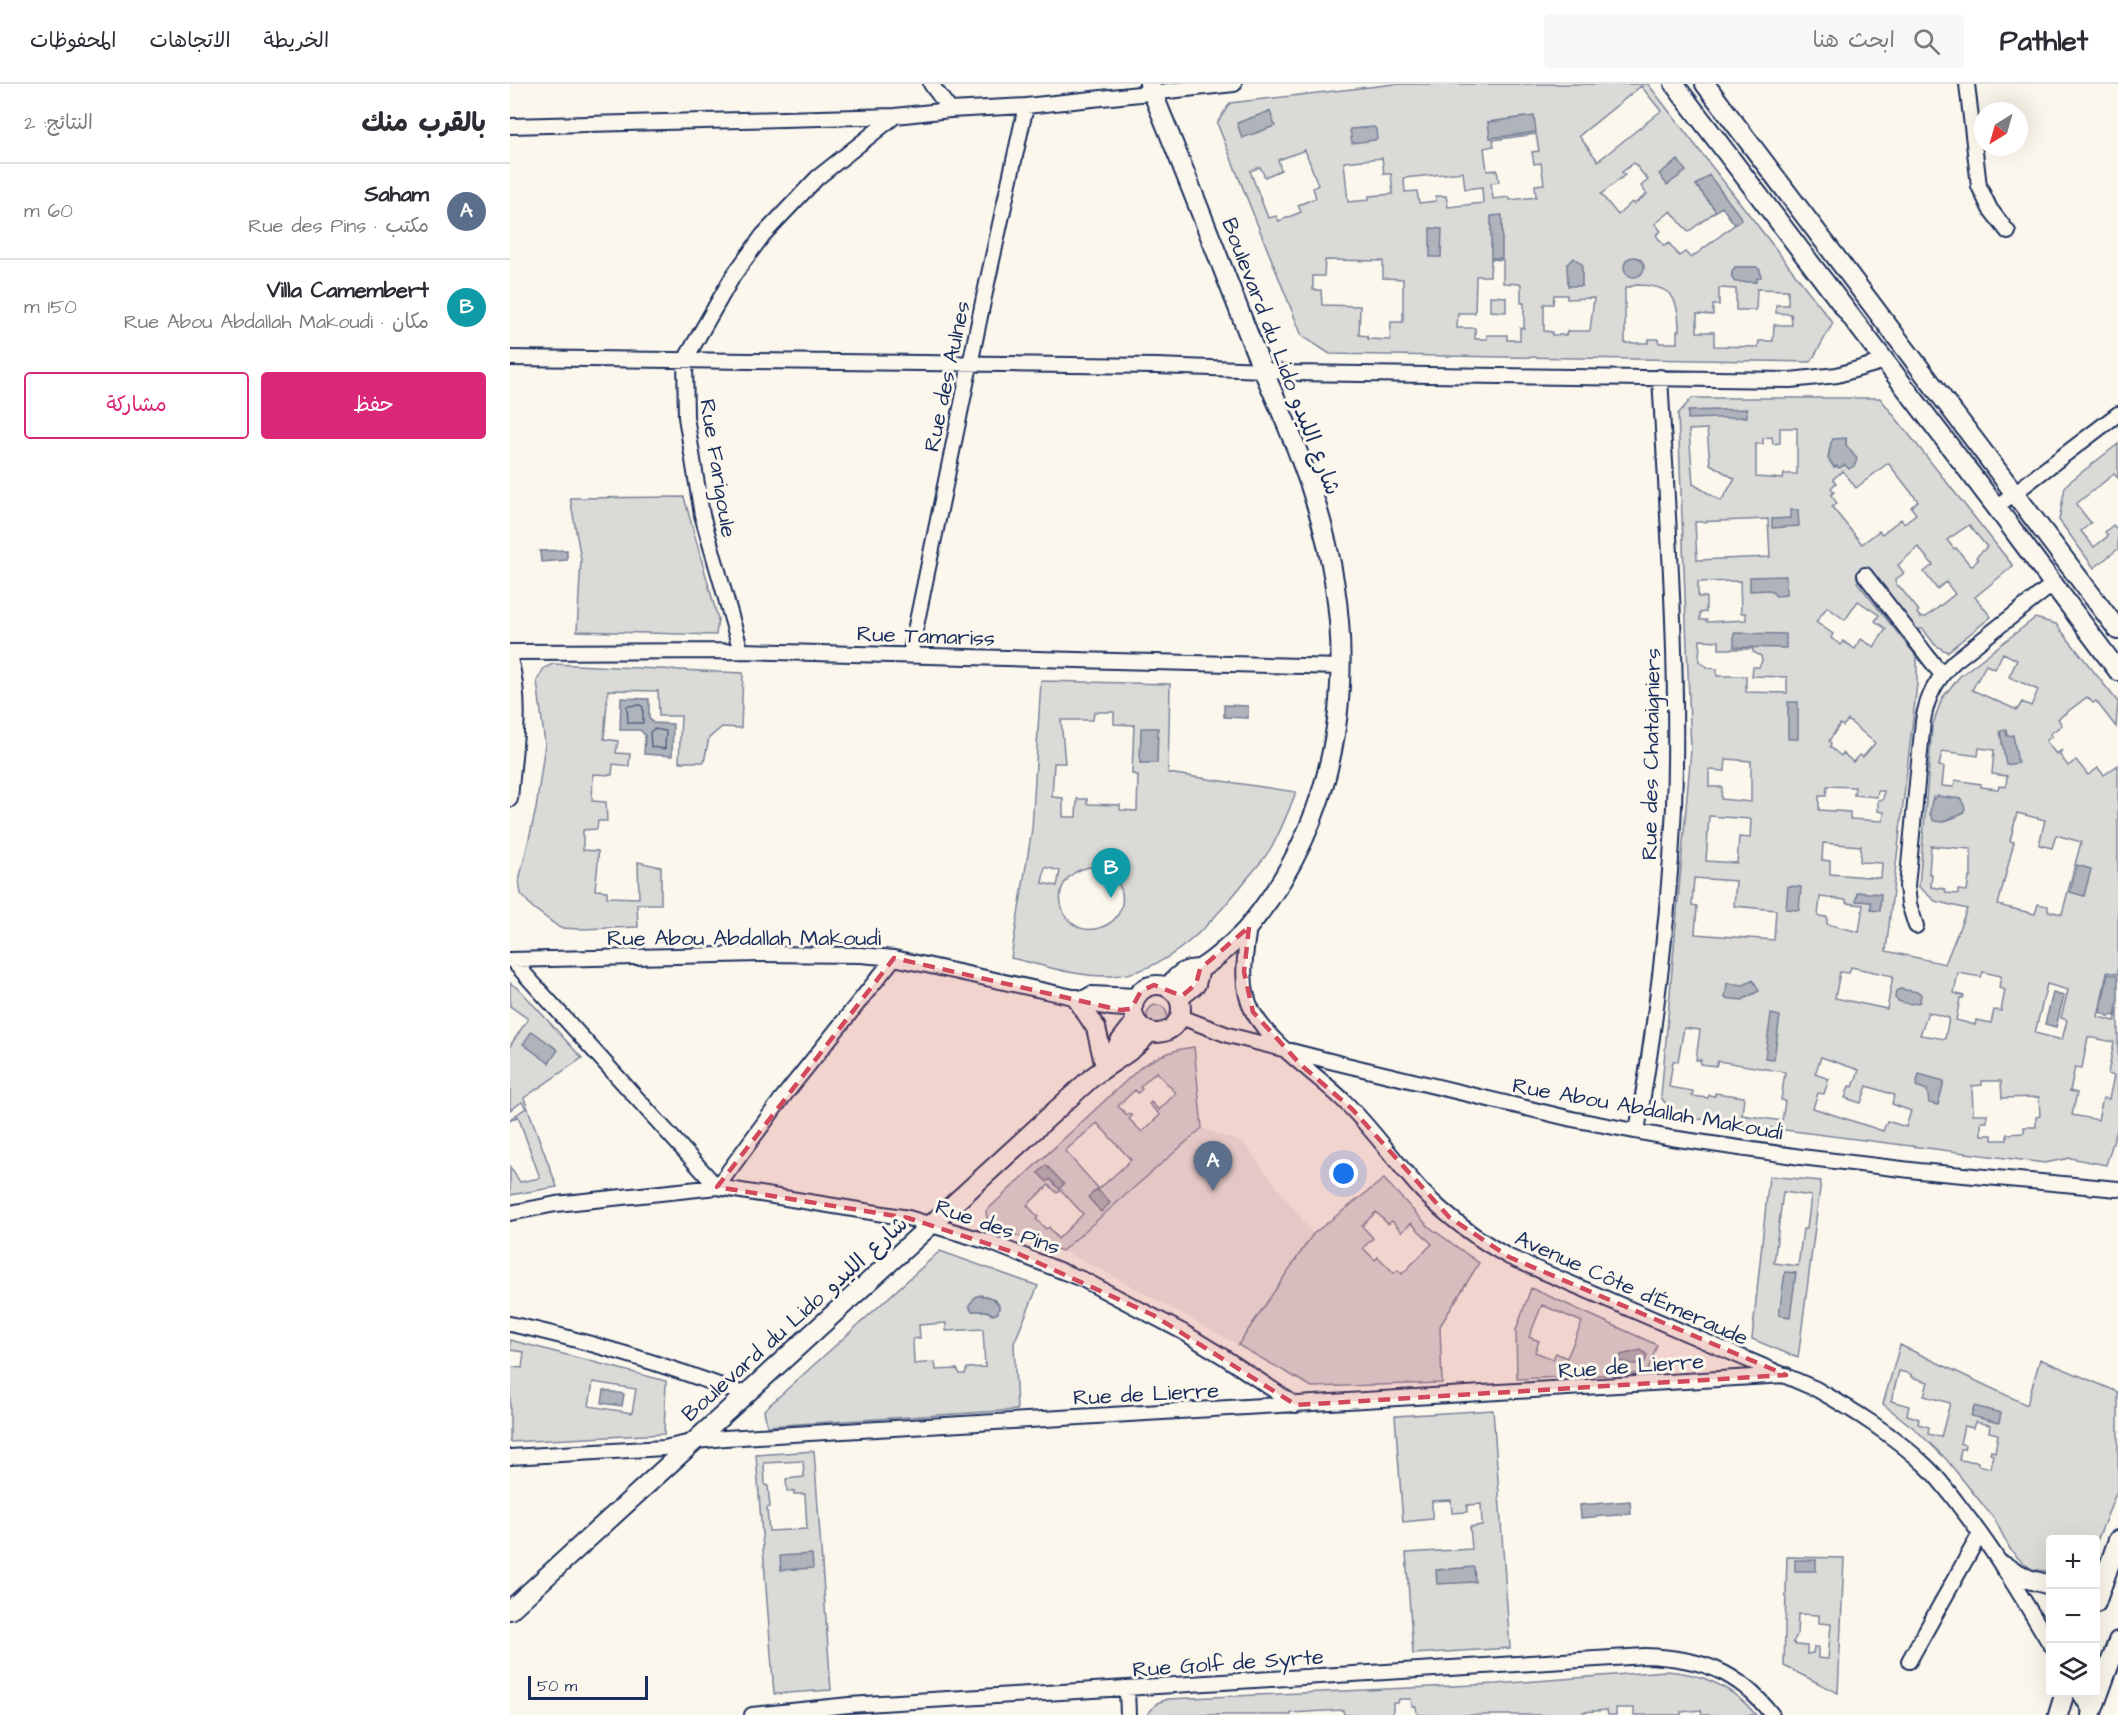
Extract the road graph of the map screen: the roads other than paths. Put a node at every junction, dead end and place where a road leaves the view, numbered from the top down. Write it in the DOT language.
graph roads {
  1 [pos="931,84"];
  2 [pos="1234,84"];
  3 [pos="1674,84"];
  4 [pos="1705,84"];
  5 [pos="1967,84"];
  6 [pos="1151,88"];
  7 [pos="1026,106"];
  8 [pos="950,110"];
  9 [pos="895,116"];
  10 [pos="510,126"];
  11 [pos="2008,232"];
  12 [pos="510,358"];
  13 [pos="686,360"];
  14 [pos="1885,362"];
  15 [pos="970,364"];
  16 [pos="1264,370"];
  17 [pos="1660,377"];
  18 [pos="2118,414"];
  19 [pos="2014,493"];
  20 [pos="1996,507"];
  21 [pos="1865,576"];
  22 [pos="2053,584"];
  23 [pos="2118,630"];
  24 [pos="741,651"];
  25 [pos="510,652"];
  26 [pos="910,655"];
  27 [pos="510,659"];
  28 [pos="1341,667"];
  29 [pos="2118,671"];
  30 [pos="1942,675"];
  31 [pos="511,771"];
  32 [pos="510,799"];
  33 [pos="1917,926"];
  34 [pos="1249,927"];
  35 [pos="894,958"];
  36 [pos="511,960"];
  37 [pos="1173,992"];
  38 [pos="1080,999"];
  39 [pos="1139,1014"];
  40 [pos="1181,1017"];
  41 [pos="1287,1050"];
  42 [pos="1108,1064"];
  43 [pos="1637,1131"];
  44 [pos="717,1187"];
  45 [pos="2118,1189"];
  46 [pos="510,1212"];
  47 [pos="932,1224"];
  48 [pos="510,1324"];
  49 [pos="1786,1376"];
  50 [pos="746,1395"];
  51 [pos="1296,1405"];
  52 [pos="696,1441"];
  53 [pos="510,1457"];
  54 [pos="1980,1534"];
  55 [pos="2118,1540"];
  56 [pos="2004,1566"];
  57 [pos="2103,1566"];
  58 [pos="2046,1584"];
  59 [pos="2099,1589"];
  60 [pos="510,1610"];
  61 [pos="2118,1641"];
  62 [pos="2049,1643"];
  63 [pos="1909,1661"];
  64 [pos="1127,1689"];
  65 [pos="2063,1697"];
  66 [pos="2082,1697"];
  67 [pos="2092,1714"];
  68 [pos="752,1715"];
  69 [pos="1128,1715"];
  70 [pos="1772,1715"];
  71 [pos="2058,1715"];
  1 -- 8 [label="street"];
  2 -- 6 [label="street"];
  3 -- 14 [label="main road"];
  4 -- 19 [label="main road"];
  5 -- 11 [label="street"];
  6 -- 7 [label="street"];
  6 -- 16 [label="main road, Boulevard du Lido شارع الليدو"];
  7 -- 8 [label="street"];
  7 -- 15 [label="street, Rue des Aulnes"];
  8 -- 9 [label="street"];
  9 -- 10 [label="street"];
  9 -- 13 [label="street, Rue Farigoule"];
  12 -- 13 [label="street"];
  13 -- 15 [label="street"];
  13 -- 24 [label="street, Rue Farigoule"];
  14 -- 17 [label="street"];
  14 -- 20 [label="main road"];
  15 -- 16 [label="street"];
  15 -- 26 [label="street, Rue des Aulnes"];
  16 -- 17 [label="street"];
  16 -- 28 [label="main road, Boulevard du Lido شارع الليدو"];
  17 -- 43 [label="street, Rue des Chataigniers"];
  18 -- 19 [label="street"];
  19 -- 20 [label="street"];
  19 -- 23 [label="main road"];
  20 -- 22 [label="main road"];
  21 -- 30 [label="street"];
  22 -- 29 [label="main road"];
  22 -- 30 [label="street"];
  24 -- 25 [label="street, Rue Tamariss"];
  24 -- 26 [label="street, Rue Tamariss"];
  26 -- 28 [label="street, Rue Tamariss"];
  27 -- 31 [label="street"];
  28 -- 34 [label="main road, Boulevard du Lido شارع الليدو"];
  30 -- 33 [label="street"];
  31 -- 32 [label="street"];
  34 -- 37 [label="main road, Boulevard du Lido شارع الليدو"];
  34 -- 41 [label="street, Avenue Côte d'Émeraude"];
  35 -- 36 [label="street, Rue Abou Abdallah Makoudi"];
  35 -- 38 [label="street, Rue Abou Abdallah Makoudi"];
  35 -- 44 [label="street"];
  36 -- 44 [label="street"];
  37 -- 39 [label="main road"];
  37 -- 40 [label="main road"];
  38 -- 39 [label="street, Rue Abou Abdallah Makoudi"];
  38 -- 42 [label="main road"];
  39 -- 40 [label="main road"];
  39 -- 42 [label="main road, Boulevard du Lido شارع الليدو"];
  40 -- 41 [label="street, Rue Abou Abdallah Makoudi"];
  41 -- 43 [label="street, Rue Abou Abdallah Makoudi"];
  41 -- 49 [label="street, Avenue Côte d'Émeraude"];
  42 -- 47 [label="main road, Boulevard du Lido شارع الليدو"];
  43 -- 45 [label="street, Rue Abou Abdallah Makoudi"];
  44 -- 46 [label="street, Rue des Pins"];
  44 -- 47 [label="street, Rue des Pins"];
  47 -- 50 [label="main road, Boulevard du Lido شارع الليدو"];
  47 -- 51 [label="street, Rue des Pins"];
  48 -- 50 [label="street"];
  49 -- 51 [label="street, Rue de Lierre"];
  49 -- 54 [label="street, Avenue Côte d'Émeraude"];
  50 -- 52 [label="main road, Boulevard du Lido شارع الليدو"];
  51 -- 52 [label="street, Rue de Lierre"];
  52 -- 53 [label="street, Rue de Lierre"];
  52 -- 60 [label="main road, Boulevard du Lido شارع الليدو"];
  54 -- 56 [label="street, Avenue Côte d'Émeraude"];
  54 -- 63 [label="street"];
  55 -- 57 [label="main road"];
  56 -- 58 [label="main road"];
  56 -- 62 [label="street, Avenue Côte d'Émeraude"];
  57 -- 59 [label="main road"];
  61 -- 67 [label="main road"];
  64 -- 68 [label="street, Rue Golf de Syrte"];
  64 -- 69 [label="street"];
  64 -- 70 [label="street, Rue Golf de Syrte"];
  65 -- 71 [label="main road"];
  66 -- 67 [label="street"];
}
